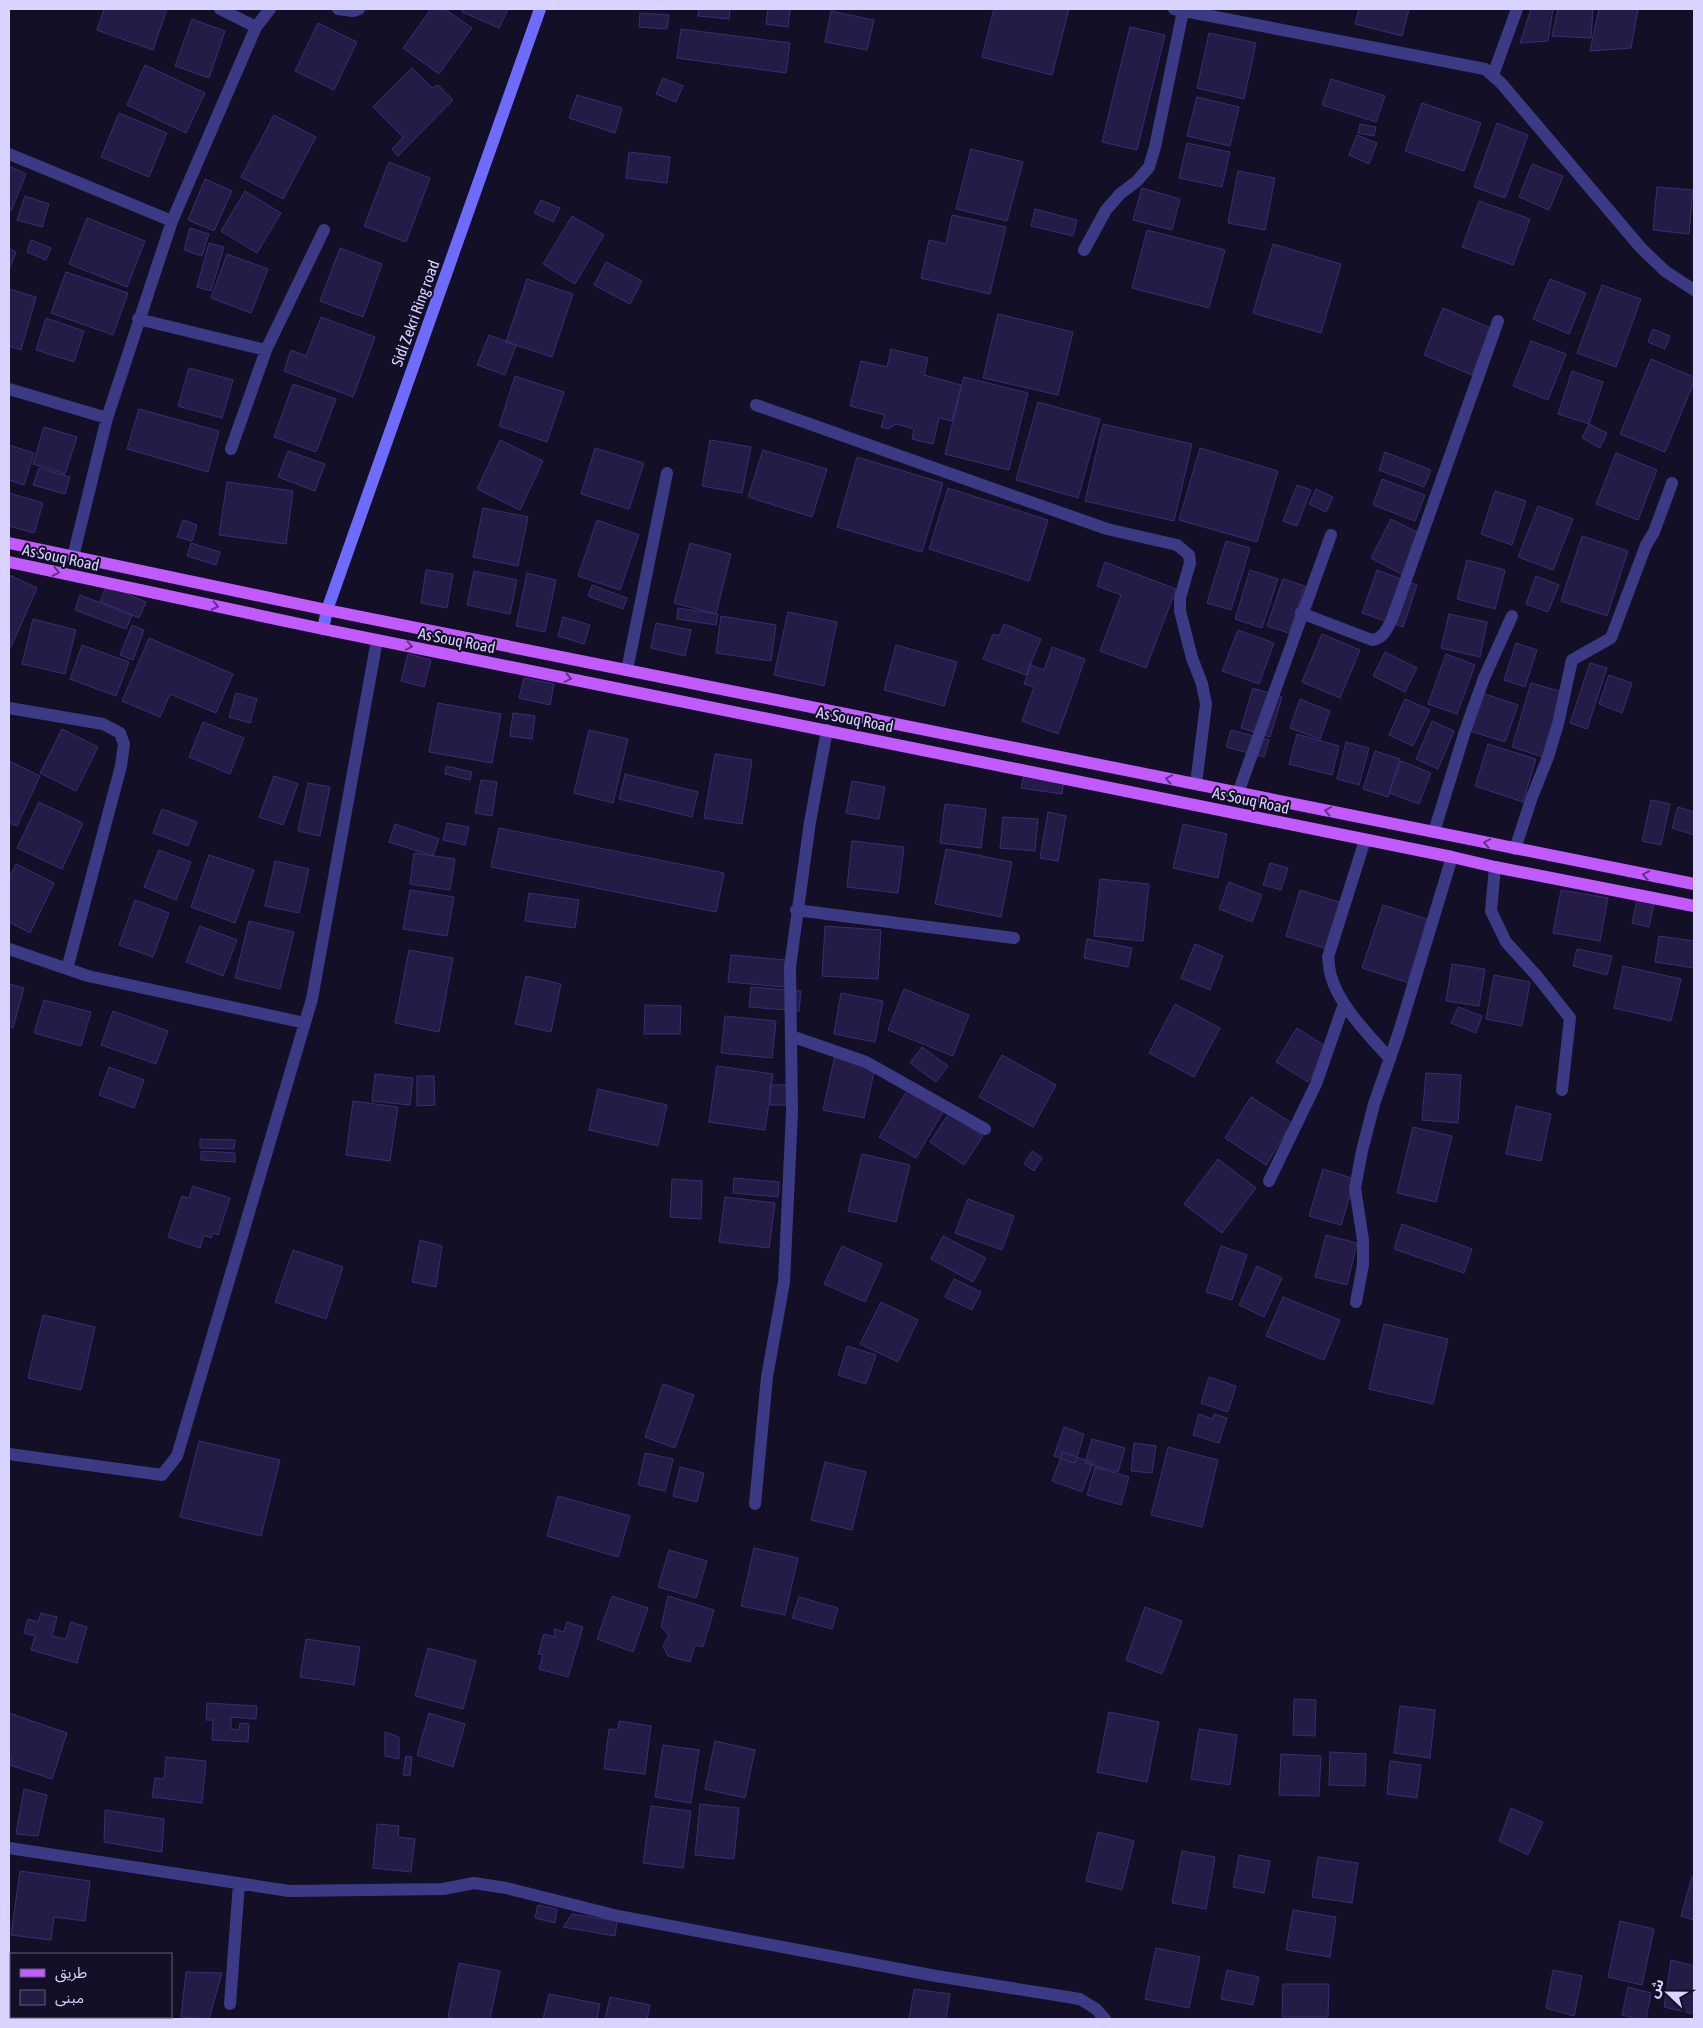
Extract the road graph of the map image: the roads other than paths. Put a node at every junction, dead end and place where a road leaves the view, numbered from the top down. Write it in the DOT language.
graph roads {
  1 [pos="220,9"];
  2 [pos="270,9"];
  3 [pos="338,9"];
  4 [pos="359,9"];
  5 [pos="540,9"];
  6 [pos="1517,9"];
  7 [pos="1179,10"];
  8 [pos="256,27"];
  9 [pos="1493,75"];
  10 [pos="9,154"];
  11 [pos="172,221"];
  12 [pos="324,230"];
  13 [pos="1084,250"];
  14 [pos="1694,290"];
  15 [pos="138,319"];
  16 [pos="1498,321"];
  17 [pos="266,350"];
  18 [pos="9,389"];
  19 [pos="756,405"];
  20 [pos="107,418"];
  21 [pos="231,449"];
  22 [pos="667,473"];
  23 [pos="1672,483"];
  24 [pos="1331,535"];
  25 [pos="9,543"];
  26 [pos="73,557"];
  27 [pos="9,562"];
  28 [pos="327,610"];
  29 [pos="1301,613"];
  30 [pos="1512,616"];
  31 [pos="323,629"];
  32 [pos="377,640"];
  33 [pos="627,670"];
  34 [pos="9,708"];
  35 [pos="827,730"];
  36 [pos="1196,784"];
  37 [pos="1238,793"];
  38 [pos="1434,832"];
  39 [pos="1365,840"];
  40 [pos="1516,849"];
  41 [pos="1452,857"];
  42 [pos="1495,867"];
  43 [pos="1694,884"];
  44 [pos="1694,906"];
  45 [pos="796,910"];
  46 [pos="1014,938"];
  47 [pos="9,949"];
  48 [pos="67,969"];
  49 [pos="1344,1004"];
  50 [pos="305,1023"];
  51 [pos="791,1036"];
  52 [pos="1390,1059"];
  53 [pos="1562,1090"];
  54 [pos="985,1130"];
  55 [pos="1269,1181"];
  56 [pos="1356,1302"];
  57 [pos="9,1454"];
  58 [pos="755,1504"];
  59 [pos="9,1848"];
  60 [pos="239,1883"];
  61 [pos="230,2004"];
  62 [pos="1105,2019"];
  1 -- 8 [label="street"];
  2 -- 8 [label="street"];
  3 -- 4 [label="street"];
  5 -- 28 [label="street, Sidi Zekri Ring road"];
  6 -- 9 [label="street"];
  7 -- 9 [label="street"];
  7 -- 13 [label="street"];
  8 -- 11 [label="street"];
  9 -- 14 [label="street"];
  10 -- 11 [label="street"];
  11 -- 15 [label="street"];
  12 -- 17 [label="street"];
  15 -- 17 [label="street"];
  15 -- 20 [label="street"];
  16 -- 29 [label="street"];
  17 -- 21 [label="street"];
  18 -- 20 [label="street"];
  19 -- 36 [label="street"];
  20 -- 26 [label="street"];
  22 -- 33 [label="street"];
  23 -- 40 [label="street"];
  24 -- 29 [label="street"];
  25 -- 26 [label="main road, As Souq Road"];
  26 -- 28 [label="main road, As Souq Road"];
  27 -- 31 [label="main road, As Souq Road, one-way"];
  28 -- 31 [label="street, Sidi Zekri Ring road"];
  28 -- 33 [label="main road, As Souq Road"];
  29 -- 37 [label="street"];
  30 -- 38 [label="street"];
  31 -- 32 [label="main road, As Souq Road"];
  32 -- 35 [label="main road, As Souq Road, one-way"];
  32 -- 50 [label="street"];
  36 -- 33 [label="main road, As Souq Road, one-way"];
  34 -- 48 [label="street"];
  35 -- 39 [label="main road, As Souq Road"];
  35 -- 45 [label="street"];
  36 -- 37 [label="main road, As Souq Road"];
  38 -- 37 [label="main road, As Souq Road, one-way"];
  40 -- 38 [label="main road, As Souq Road, one-way"];
  39 -- 41 [label="main road, As Souq Road"];
  39 -- 49 [label="street"];
  43 -- 40 [label="main road, As Souq Road, one-way"];
  41 -- 42 [label="main road, As Souq Road"];
  41 -- 52 [label="street"];
  42 -- 44 [label="main road, As Souq Road"];
  42 -- 53 [label="street"];
  45 -- 46 [label="street"];
  45 -- 51 [label="street"];
  47 -- 48 [label="street"];
  48 -- 50 [label="street"];
  49 -- 52 [label="street"];
  49 -- 55 [label="street"];
  50 -- 57 [label="street"];
  51 -- 54 [label="street"];
  51 -- 58 [label="street"];
  52 -- 56 [label="street"];
  59 -- 60 [label="street"];
  60 -- 61 [label="street"];
  60 -- 62 [label="street"];
}
